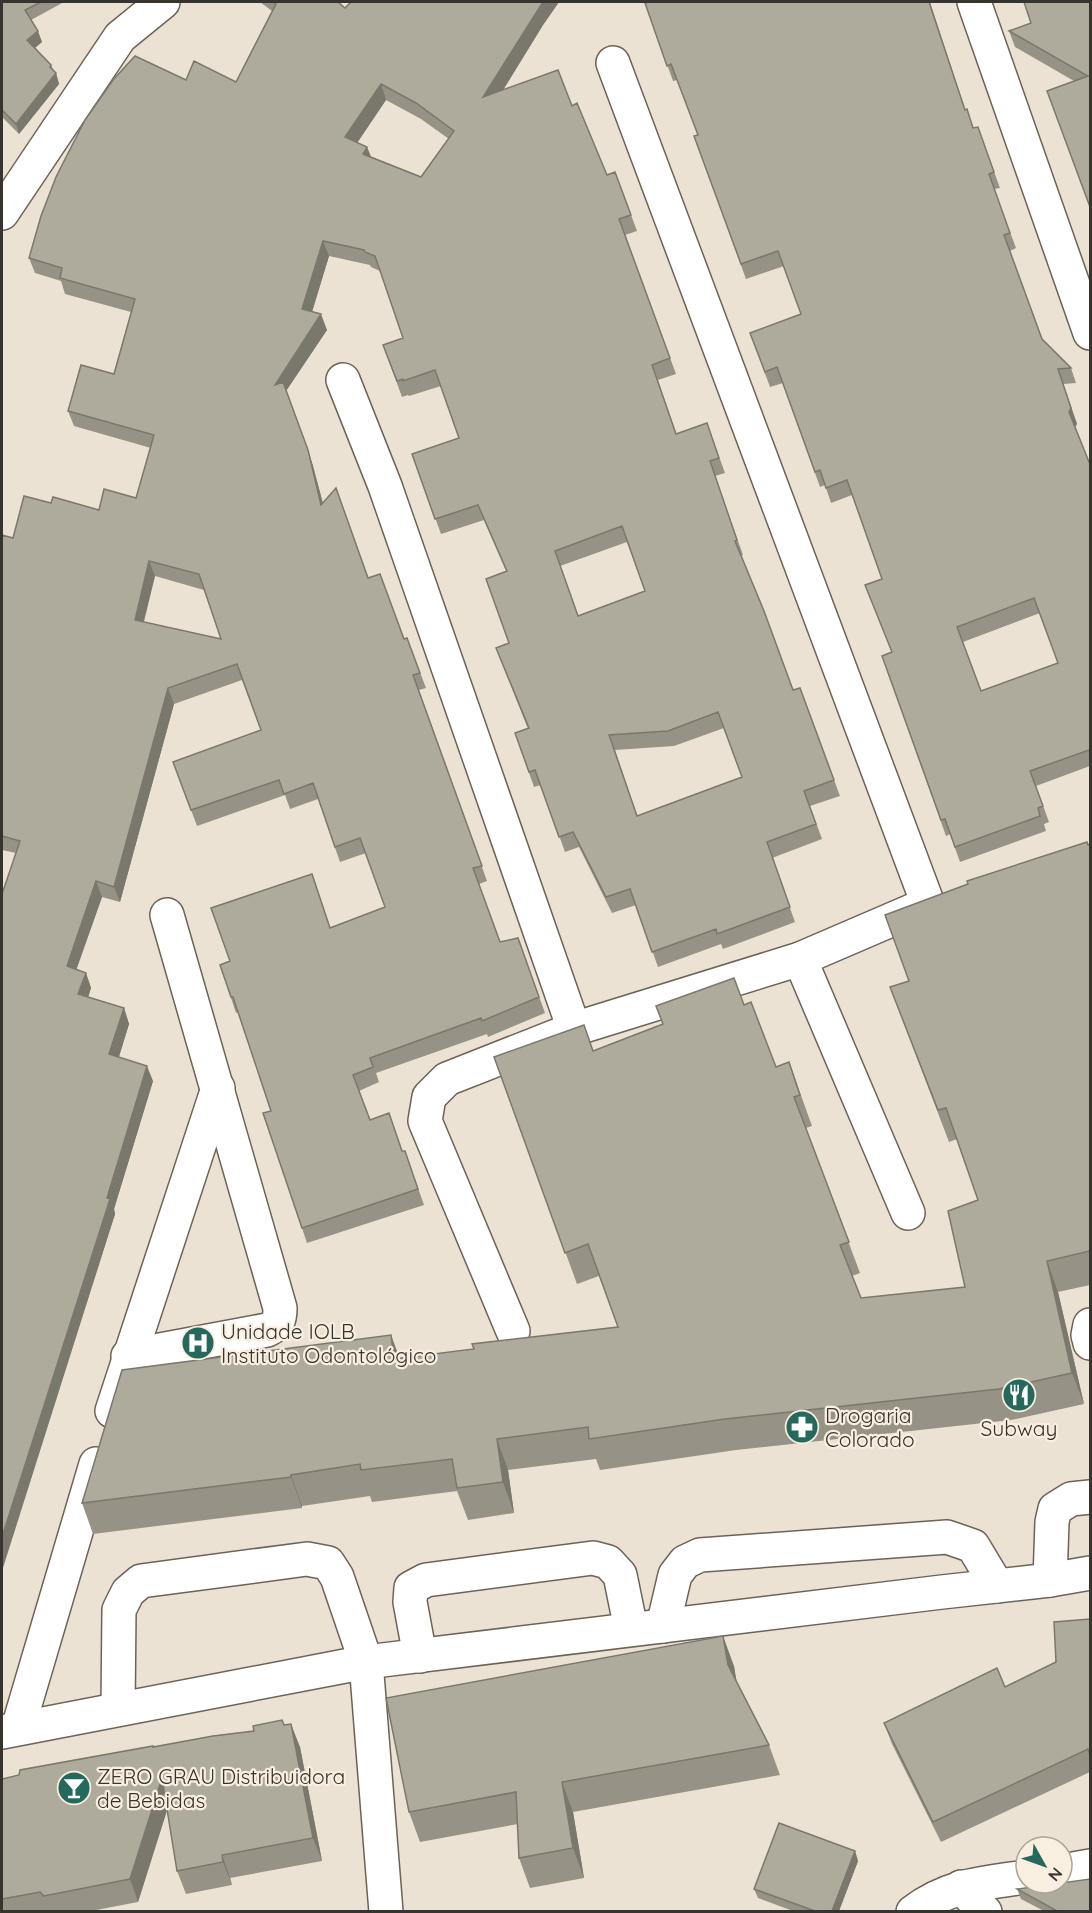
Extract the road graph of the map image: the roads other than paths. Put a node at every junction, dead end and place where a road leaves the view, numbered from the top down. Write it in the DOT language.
graph roads {
  1 [pos="163,2"];
  2 [pos="974,2"];
  3 [pos="613,63"];
  4 [pos="2,213"];
  5 [pos="1081,276"];
  6 [pos="1090,333"];
  7 [pos="343,380"];
  8 [pos="960,892"];
  9 [pos="928,904"];
  10 [pos="166,915"];
  11 [pos="800,959"];
  12 [pos="574,1029"];
  13 [pos="218,1088"];
  14 [pos="908,1213"];
  15 [pos="1090,1325"];
  16 [pos="513,1331"];
  17 [pos="1090,1343"];
  18 [pos="128,1356"];
  19 [pos="1090,1497"];
  20 [pos="1090,1573"];
  21 [pos="1050,1580"];
  22 [pos="997,1586"];
  23 [pos="647,1628"];
  24 [pos="420,1656"];
  25 [pos="366,1662"];
  26 [pos="118,1709"];
  27 [pos="10,1730"];
  28 [pos="1090,1866"];
  29 [pos="1074,1869"];
  30 [pos="1014,1878"];
  31 [pos="961,1887"];
  32 [pos="386,1911"];
  33 [pos="913,1911"];
  34 [pos="985,1911"];
  1 -- 4 [label="street"];
  2 -- 5 [label="street"];
  3 -- 9 [label="street"];
  5 -- 6 [label="street"];
  7 -- 12 [label="street"];
  8 -- 9 [label="street"];
  9 -- 11 [label="street"];
  10 -- 13 [label="street"];
  11 -- 12 [label="street"];
  11 -- 14 [label="street"];
  12 -- 16 [label="street"];
  13 -- 18 [label="street"];
  13 -- 18 [label="street"];
  15 -- 17 [label="street"];
  18 -- 27 [label="street"];
  19 -- 21 [label="street"];
  20 -- 21 [label="street"];
  21 -- 22 [label="street"];
  22 -- 23 [label="street"];
  22 -- 23 [label="street"];
  23 -- 24 [label="street"];
  23 -- 24 [label="street"];
  24 -- 25 [label="street"];
  25 -- 26 [label="street"];
  25 -- 26 [label="street"];
  25 -- 32 [label="street"];
  26 -- 27 [label="street"];
  28 -- 29 [label="street"];
  30 -- 31 [label="street"];
  31 -- 33 [label="street"];
  31 -- 34 [label="street"];
}
